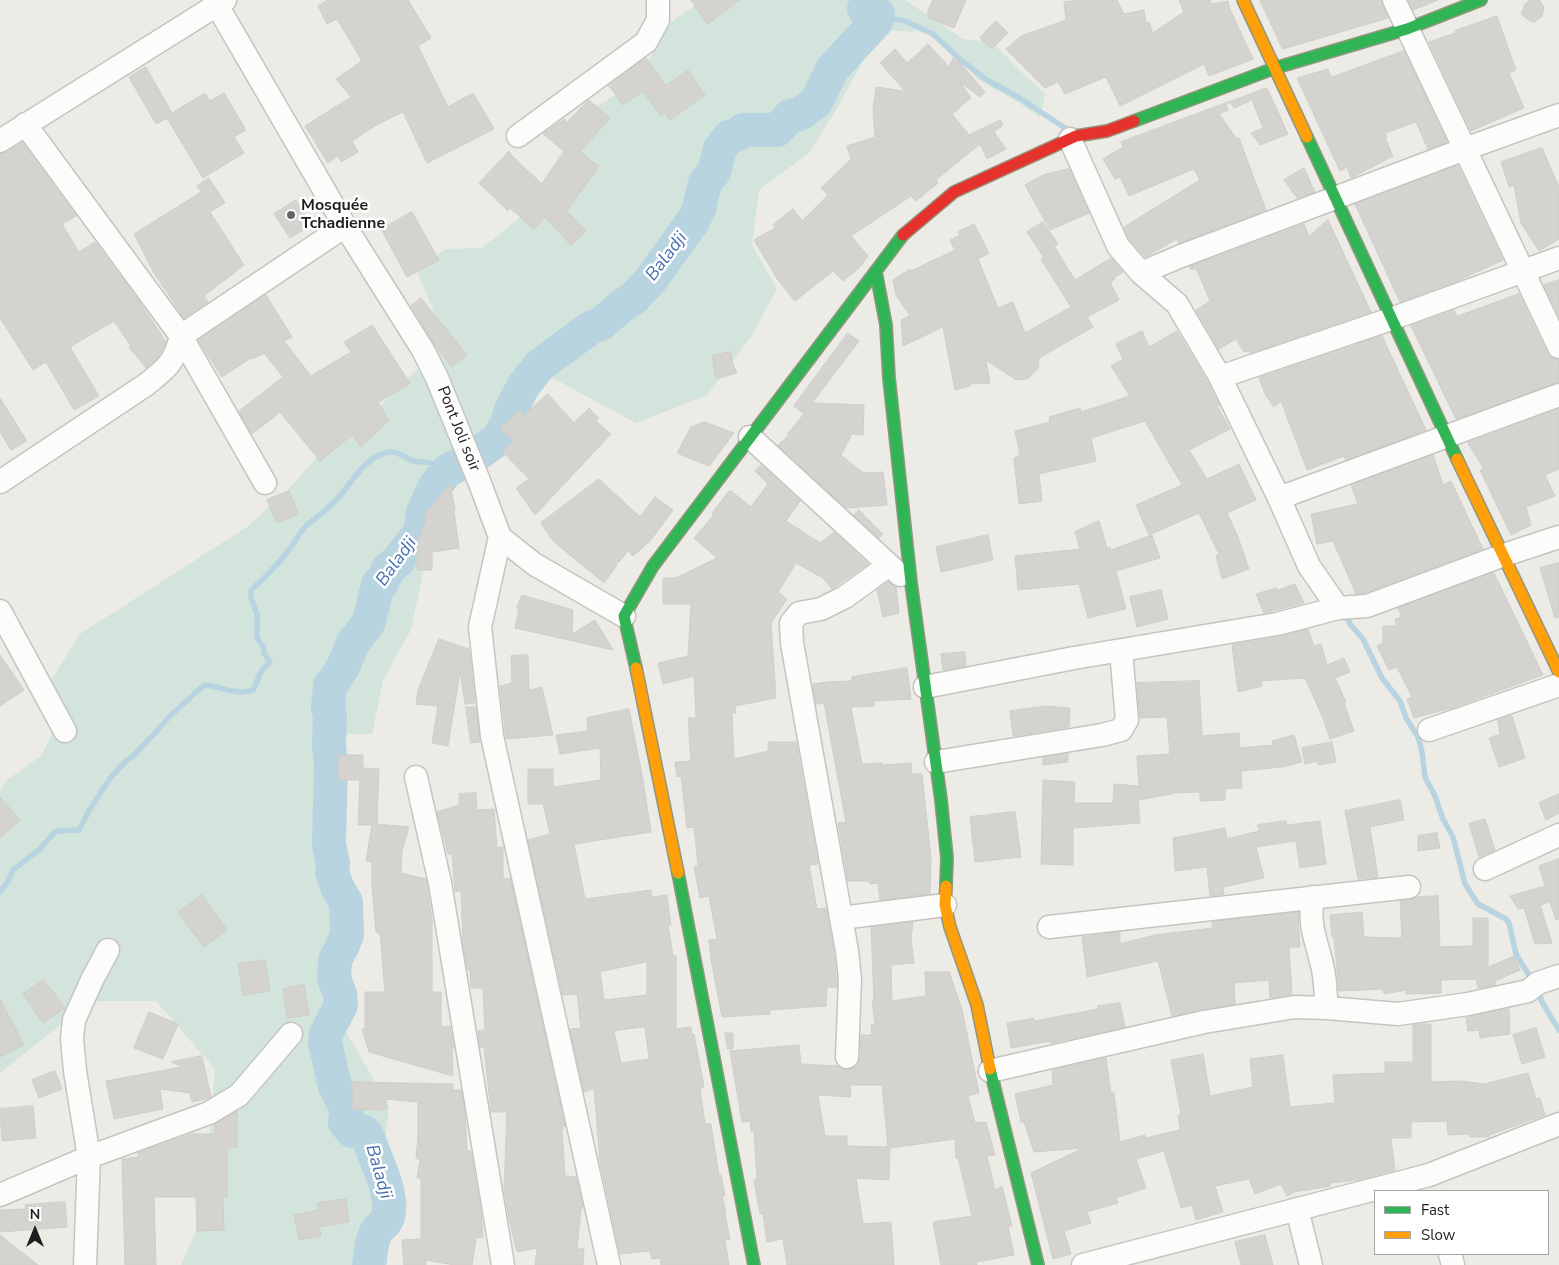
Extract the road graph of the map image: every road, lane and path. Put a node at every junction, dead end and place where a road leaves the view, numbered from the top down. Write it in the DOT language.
graph roads {
  1 [pos="658,0"];
  2 [pos="1243,0"];
  3 [pos="1394,0"];
  4 [pos="1481,0"];
  5 [pos="219,2"];
  6 [pos="1407,29"];
  7 [pos="1275,68"];
  8 [pos="1559,115"];
  9 [pos="25,124"];
  10 [pos="518,136"];
  11 [pos="1073,137"];
  12 [pos="0,141"];
  13 [pos="1465,148"];
  14 [pos="1334,198"];
  15 [pos="345,226"];
  16 [pos="1559,258"];
  17 [pos="1522,271"];
  18 [pos="876,272"];
  19 [pos="1141,274"];
  20 [pos="1391,319"];
  21 [pos="181,336"];
  22 [pos="1559,347"];
  23 [pos="1220,377"];
  24 [pos="1559,395"];
  25 [pos="1448,436"];
  26 [pos="750,437"];
  27 [pos="0,482"];
  28 [pos="265,483"];
  29 [pos="1279,498"];
  30 [pos="500,537"];
  31 [pos="1559,537"];
  32 [pos="1504,555"];
  33 [pos="888,565"];
  34 [pos="911,583"];
  35 [pos="1338,608"];
  36 [pos="0,613"];
  37 [pos="624,616"];
  38 [pos="1121,650"];
  39 [pos="1559,672"];
  40 [pos="1559,685"];
  41 [pos="925,687"];
  42 [pos="1429,730"];
  43 [pos="65,731"];
  44 [pos="936,762"];
  45 [pos="416,777"];
  46 [pos="1559,835"];
  47 [pos="1485,869"];
  48 [pos="1409,886"];
  49 [pos="1313,897"];
  50 [pos="945,905"];
  51 [pos="841,918"];
  52 [pos="1049,927"];
  53 [pos="108,950"];
  54 [pos="1542,983"];
  55 [pos="1327,1008"];
  56 [pos="291,1034"];
  57 [pos="847,1058"];
  58 [pos="990,1071"];
  59 [pos="1559,1124"];
  60 [pos="90,1157"];
  61 [pos="1431,1183"];
  62 [pos="1395,1190"];
  63 [pos="1374,1194"];
  64 [pos="0,1195"];
  65 [pos="1297,1209"];
  66 [pos="1161,1255"];
  67 [pos="85,1265"];
  68 [pos="503,1265"];
  69 [pos="609,1265"];
  70 [pos="754,1265"];
  71 [pos="1038,1265"];
  72 [pos="1083,1265"];
  73 [pos="1311,1265"];
  1 -- 10 [label="street"];
  2 -- 7 [label="street"];
  3 -- 6 [label="street"];
  4 -- 6 [label="street"];
  5 -- 9 [label="street"];
  5 -- 15 [label="street, Pont Joli soir"];
  6 -- 7 [label="street"];
  6 -- 13 [label="street"];
  7 -- 11 [label="street"];
  7 -- 14 [label="street"];
  8 -- 13 [label="street"];
  9 -- 12 [label="street"];
  9 -- 21 [label="street"];
  11 -- 18 [label="street"];
  11 -- 19 [label="street"];
  13 -- 14 [label="street"];
  13 -- 17 [label="street"];
  14 -- 19 [label="street"];
  14 -- 20 [label="street"];
  15 -- 21 [label="street"];
  15 -- 30 [label="street, Pont Joli soir"];
  16 -- 17 [label="street"];
  17 -- 20 [label="street"];
  17 -- 22 [label="street"];
  18 -- 26 [label="street"];
  18 -- 34 [label="street"];
  19 -- 23 [label="street"];
  20 -- 23 [label="street"];
  20 -- 25 [label="street"];
  21 -- 27 [label="street"];
  21 -- 28 [label="street"];
  23 -- 29 [label="street"];
  24 -- 25 [label="street"];
  25 -- 29 [label="street"];
  25 -- 32 [label="street"];
  26 -- 33 [label="street"];
  26 -- 37 [label="street"];
  29 -- 35 [label="street"];
  30 -- 37 [label="street"];
  30 -- 69 [label="street"];
  31 -- 32 [label="street"];
  32 -- 35 [label="street"];
  32 -- 39 [label="street"];
  33 -- 34 [label="street"];
  33 -- 51 [label="street"];
  34 -- 41 [label="street"];
  35 -- 38 [label="street"];
  36 -- 43 [label="street"];
  37 -- 70 [label="street"];
  38 -- 41 [label="street"];
  38 -- 44 [label="street"];
  40 -- 42 [label="street"];
  41 -- 44 [label="street"];
  44 -- 50 [label="street"];
  45 -- 68 [label="street"];
  46 -- 47 [label="street"];
  48 -- 49 [label="street"];
  49 -- 52 [label="street"];
  49 -- 55 [label="street"];
  50 -- 51 [label="street"];
  50 -- 58 [label="street"];
  51 -- 57 [label="street"];
  53 -- 60 [label="street"];
  54 -- 55 [label="street"];
  55 -- 58 [label="street"];
  56 -- 60 [label="street"];
  58 -- 71 [label="street"];
  59 -- 61 [label="street"];
  60 -- 64 [label="street"];
  60 -- 67 [label="street"];
  61 -- 62 [label="street"];
  63 -- 65 [label="street"];
  65 -- 66 [label="street"];
  65 -- 73 [label="street"];
  66 -- 72 [label="street"];
}
